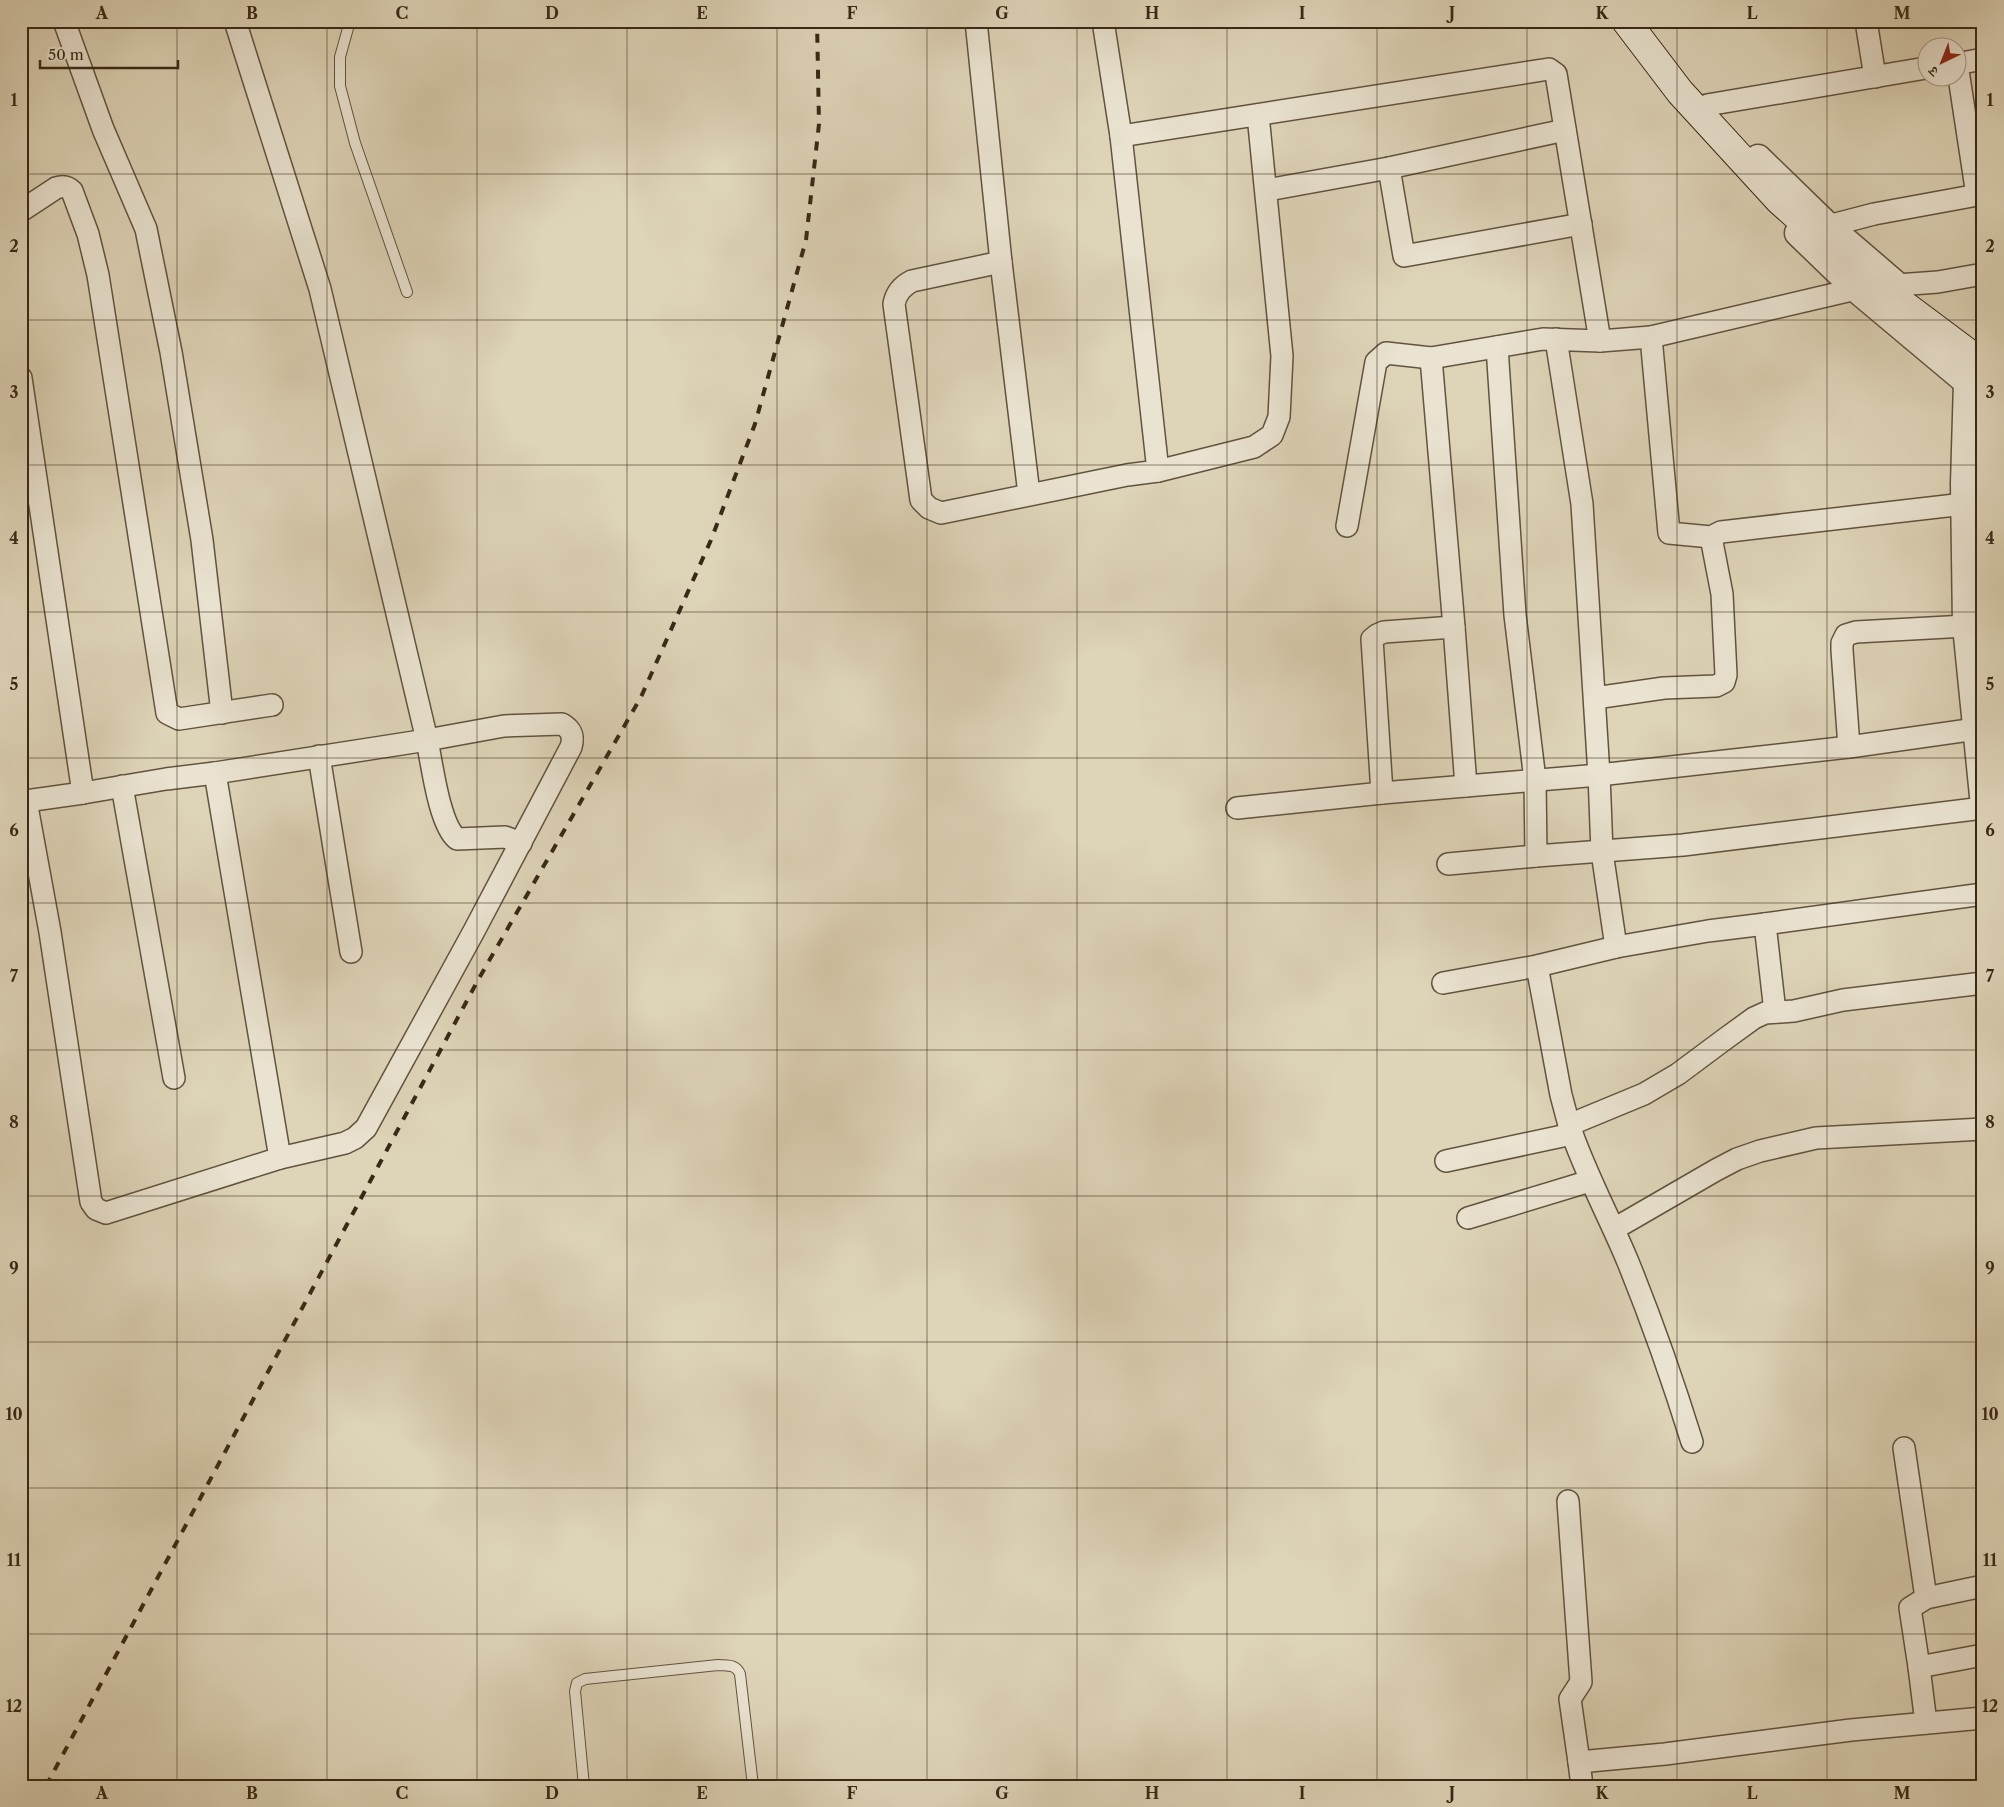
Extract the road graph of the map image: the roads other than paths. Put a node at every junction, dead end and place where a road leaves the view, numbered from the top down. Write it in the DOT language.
graph roads {
  1 [pos="64,21"];
  2 [pos="235,21"];
  3 [pos="350,21"];
  4 [pos="976,21"];
  5 [pos="1103,21"];
  6 [pos="1612,21"];
  7 [pos="1626,21"];
  8 [pos="1636,21"];
  9 [pos="1866,21"];
  10 [pos="1983,59"];
  11 [pos="1966,62"];
  12 [pos="1916,70"];
  13 [pos="1875,77"];
  14 [pos="1961,88"];
  15 [pos="1707,105"];
  16 [pos="1258,115"];
  17 [pos="1565,130"];
  18 [pos="1121,136"];
  19 [pos="1389,168"];
  20 [pos="1267,190"];
  21 [pos="1980,195"];
  22 [pos="21,211"];
  23 [pos="1581,224"];
  24 [pos="1828,226"];
  25 [pos="1001,262"];
  26 [pos="1983,274"];
  27 [pos="1897,285"];
  28 [pos="1856,289"];
  29 [pos="407,292"];
  30 [pos="1651,337"];
  31 [pos="1556,339"];
  32 [pos="1600,341"];
  33 [pos="1497,347"];
  34 [pos="1983,350"];
  35 [pos="1431,358"];
  36 [pos="21,378"];
  37 [pos="1978,380"];
  38 [pos="1158,470"];
  39 [pos="1029,494"];
  40 [pos="1964,504"];
  41 [pos="1347,526"];
  42 [pos="1711,537"];
  43 [pos="1966,626"];
  44 [pos="1454,627"];
  45 [pos="1595,698"];
  46 [pos="272,705"];
  47 [pos="222,712"];
  48 [pos="1979,733"];
  49 [pos="427,740"];
  50 [pos="1849,746"];
  51 [pos="319,756"];
  52 [pos="215,773"];
  53 [pos="1599,775"];
  54 [pos="1535,780"];
  55 [pos="122,786"];
  56 [pos="1466,786"];
  57 [pos="83,793"];
  58 [pos="1382,793"];
  59 [pos="1983,796"];
  60 [pos="24,802"];
  61 [pos="1238,808"];
  62 [pos="1983,808"];
  63 [pos="521,843"];
  64 [pos="1602,852"];
  65 [pos="1536,856"];
  66 [pos="1448,864"];
  67 [pos="1983,894"];
  68 [pos="1765,924"];
  69 [pos="1616,947"];
  70 [pos="351,952"];
  71 [pos="1537,966"];
  72 [pos="1443,983"];
  73 [pos="1983,983"];
  74 [pos="1775,1012"];
  75 [pos="174,1078"];
  76 [pos="1570,1129"];
  77 [pos="1983,1129"];
  78 [pos="280,1158"];
  79 [pos="1446,1161"];
  80 [pos="1590,1180"];
  81 [pos="1468,1218"];
  82 [pos="1614,1228"];
  83 [pos="1692,1442"];
  84 [pos="1904,1448"];
  85 [pos="1568,1501"];
  86 [pos="1983,1586"];
  87 [pos="1926,1598"];
  88 [pos="1983,1655"];
  89 [pos="1920,1667"];
  90 [pos="1983,1718"];
  91 [pos="1926,1723"];
  92 [pos="1579,1762"];
  93 [pos="584,1786"];
  94 [pos="753,1786"];
  95 [pos="1582,1786"];
  1 -- 47 [label="street"];
  2 -- 49 [label="street"];
  3 -- 29 [label="lane"];
  4 -- 25 [label="street"];
  5 -- 18 [label="street"];
  6 -- 28 [label="street"];
  7 -- 37 [label="main road"];
  8 -- 15 [label="street"];
  9 -- 13 [label="street"];
  10 -- 11 [label="street"];
  12 -- 13 [label="street"];
  13 -- 15 [label="street"];
  14 -- 21 [label="street"];
  15 -- 24 [label="street"];
  16 -- 17 [label="street"];
  16 -- 18 [label="street"];
  16 -- 20 [label="street"];
  17 -- 19 [label="street"];
  17 -- 23 [label="street"];
  18 -- 38 [label="street"];
  19 -- 20 [label="street"];
  19 -- 23 [label="street"];
  20 -- 38 [label="street"];
  21 -- 24 [label="street"];
  22 -- 47 [label="street"];
  23 -- 32 [label="street"];
  24 -- 27 [label="street"];
  25 -- 39 [label="street"];
  25 -- 39 [label="street"];
  26 -- 27 [label="street"];
  27 -- 34 [label="street"];
  28 -- 30 [label="street"];
  28 -- 37 [label="street"];
  30 -- 32 [label="street"];
  30 -- 42 [label="street"];
  31 -- 32 [label="street"];
  31 -- 33 [label="street"];
  31 -- 45 [label="street"];
  33 -- 35 [label="street"];
  33 -- 54 [label="street"];
  35 -- 41 [label="street"];
  35 -- 44 [label="street"];
  36 -- 57 [label="street"];
  37 -- 40 [label="street"];
  38 -- 39 [label="street"];
  40 -- 42 [label="street"];
  40 -- 43 [label="street"];
  42 -- 45 [label="street"];
  43 -- 48 [label="street"];
  43 -- 50 [label="street"];
  44 -- 56 [label="street"];
  44 -- 58 [label="street"];
  45 -- 53 [label="street"];
  46 -- 47 [label="street"];
  48 -- 50 [label="street"];
  48 -- 59 [label="street"];
  49 -- 51 [label="street"];
  49 -- 63 [label="street"];
  49 -- 63 [label="street"];
  50 -- 53 [label="street"];
  51 -- 52 [label="street"];
  51 -- 70 [label="street"];
  52 -- 55 [label="street"];
  52 -- 78 [label="street"];
  53 -- 54 [label="street"];
  53 -- 64 [label="street"];
  54 -- 56 [label="street"];
  54 -- 65 [label="street"];
  55 -- 57 [label="street"];
  55 -- 75 [label="street"];
  56 -- 58 [label="street"];
  57 -- 60 [label="street"];
  58 -- 61 [label="street"];
  60 -- 78 [label="street"];
  62 -- 64 [label="street"];
  63 -- 78 [label="street"];
  64 -- 65 [label="street"];
  64 -- 69 [label="street"];
  65 -- 66 [label="street"];
  67 -- 68 [label="street"];
  68 -- 69 [label="street"];
  68 -- 74 [label="street"];
  69 -- 71 [label="street"];
  71 -- 72 [label="street"];
  71 -- 76 [label="street"];
  73 -- 74 [label="street"];
  74 -- 76 [label="street"];
  76 -- 79 [label="street"];
  76 -- 80 [label="street"];
  77 -- 82 [label="street"];
  80 -- 81 [label="street"];
  80 -- 82 [label="street"];
  82 -- 83 [label="street"];
  84 -- 87 [label="street"];
  85 -- 92 [label="street"];
  86 -- 87 [label="street"];
  87 -- 89 [label="street"];
  88 -- 89 [label="street"];
  89 -- 91 [label="street"];
  90 -- 91 [label="street"];
  91 -- 92 [label="street"];
  92 -- 95 [label="street"];
  93 -- 94 [label="lane"];
}
